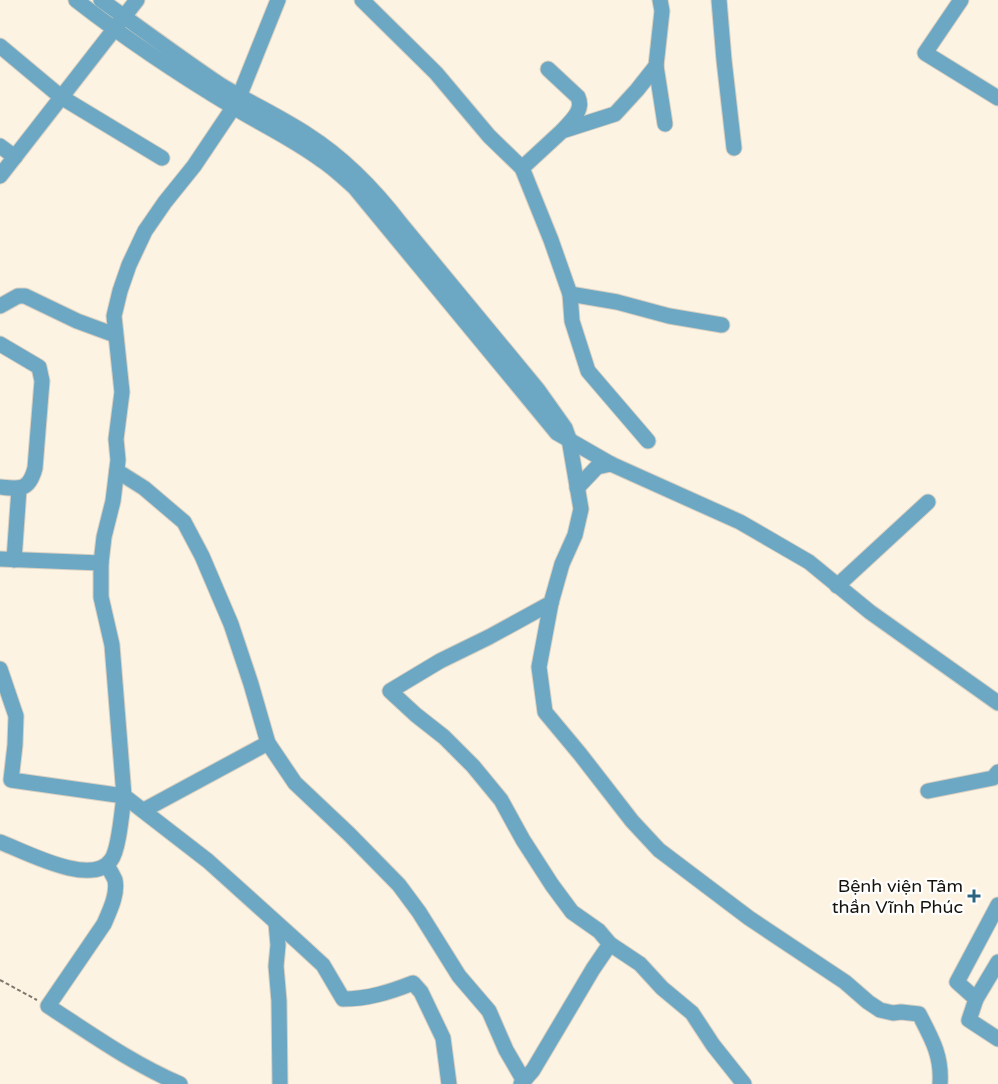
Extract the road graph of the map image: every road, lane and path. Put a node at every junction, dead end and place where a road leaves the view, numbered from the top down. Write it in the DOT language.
graph roads {
  1 [pos="76,0"];
  2 [pos="101,0"];
  3 [pos="137,0"];
  4 [pos="362,0"];
  5 [pos="660,0"];
  6 [pos="719,0"];
  7 [pos="961,0"];
  8 [pos="272,2"];
  9 [pos="123,16"];
  10 [pos="113,29"];
  11 [pos="0,46"];
  12 [pos="656,66"];
  13 [pos="548,69"];
  14 [pos="61,97"];
  15 [pos="998,98"];
  16 [pos="236,102"];
  17 [pos="664,124"];
  18 [pos="562,131"];
  19 [pos="0,146"];
  20 [pos="734,148"];
  21 [pos="15,157"];
  22 [pos="162,158"];
  23 [pos="522,168"];
  24 [pos="0,176"];
  25 [pos="570,294"];
  26 [pos="0,306"];
  27 [pos="722,324"];
  28 [pos="115,335"];
  29 [pos="0,344"];
  30 [pos="569,439"];
  31 [pos="648,441"];
  32 [pos="611,464"];
  33 [pos="117,471"];
  34 [pos="0,487"];
  35 [pos="577,488"];
  36 [pos="19,489"];
  37 [pos="928,502"];
  38 [pos="7,559"];
  39 [pos="101,563"];
  40 [pos="837,586"];
  41 [pos="551,603"];
  42 [pos="0,669"];
  43 [pos="998,703"];
  44 [pos="268,743"];
  45 [pos="998,772"];
  46 [pos="5,779"];
  47 [pos="928,791"];
  48 [pos="124,796"];
  49 [pos="144,810"];
  50 [pos="0,842"];
  51 [pos="107,865"];
  52 [pos="998,906"];
  53 [pos="276,923"];
  54 [pos="610,944"];
  55 [pos="998,962"];
  56 [pos="0,980"];
  57 [pos="976,999"];
  58 [pos="48,1006"];
  59 [pos="998,1038"];
  60 [pos="526,1079"];
  61 [pos="180,1084"];
  62 [pos="280,1084"];
  63 [pos="449,1084"];
  64 [pos="744,1084"];
  65 [pos="940,1084"];
  1 -- 10 [label="street"];
  2 -- 9 [label="street"];
  3 -- 9 [label="street"];
  4 -- 23 [label="street"];
  5 -- 12 [label="street"];
  6 -- 20 [label="street"];
  7 -- 15 [label="street"];
  8 -- 16 [label="street"];
  9 -- 10 [label="street"];
  9 -- 16 [label="street"];
  10 -- 14 [label="street"];
  10 -- 16 [label="street"];
  11 -- 14 [label="street"];
  12 -- 17 [label="street"];
  12 -- 18 [label="street"];
  13 -- 18 [label="street"];
  14 -- 21 [label="street"];
  14 -- 22 [label="street"];
  16 -- 28 [label="street"];
  16 -- 30 [label="street"];
  18 -- 23 [label="street"];
  19 -- 21 [label="street"];
  21 -- 24 [label="street"];
  23 -- 25 [label="street"];
  25 -- 27 [label="street"];
  25 -- 31 [label="street"];
  26 -- 28 [label="street"];
  28 -- 33 [label="street"];
  29 -- 36 [label="street"];
  30 -- 32 [label="street"];
  30 -- 35 [label="street"];
  32 -- 35 [label="street"];
  32 -- 40 [label="street"];
  33 -- 39 [label="street"];
  33 -- 44 [label="street"];
  34 -- 36 [label="street"];
  35 -- 41 [label="street"];
  36 -- 38 [label="street"];
  37 -- 40 [label="street"];
  38 -- 39 [label="street"];
  39 -- 48 [label="street"];
  40 -- 43 [label="street"];
  41 -- 54 [label="street"];
  41 -- 65 [label="street"];
  42 -- 46 [label="street"];
  44 -- 49 [label="street"];
  44 -- 60 [label="street"];
  45 -- 47 [label="street"];
  46 -- 48 [label="street"];
  48 -- 49 [label="street"];
  48 -- 51 [label="street"];
  49 -- 53 [label="street"];
  50 -- 51 [label="street"];
  51 -- 58 [label="street"];
  52 -- 57 [label="street"];
  53 -- 62 [label="street"];
  53 -- 63 [label="street"];
  54 -- 60 [label="street"];
  54 -- 64 [label="street"];
  55 -- 57 [label="street"];
  56 -- 58 [label="path"];
  57 -- 59 [label="street"];
  58 -- 61 [label="street"];
}
